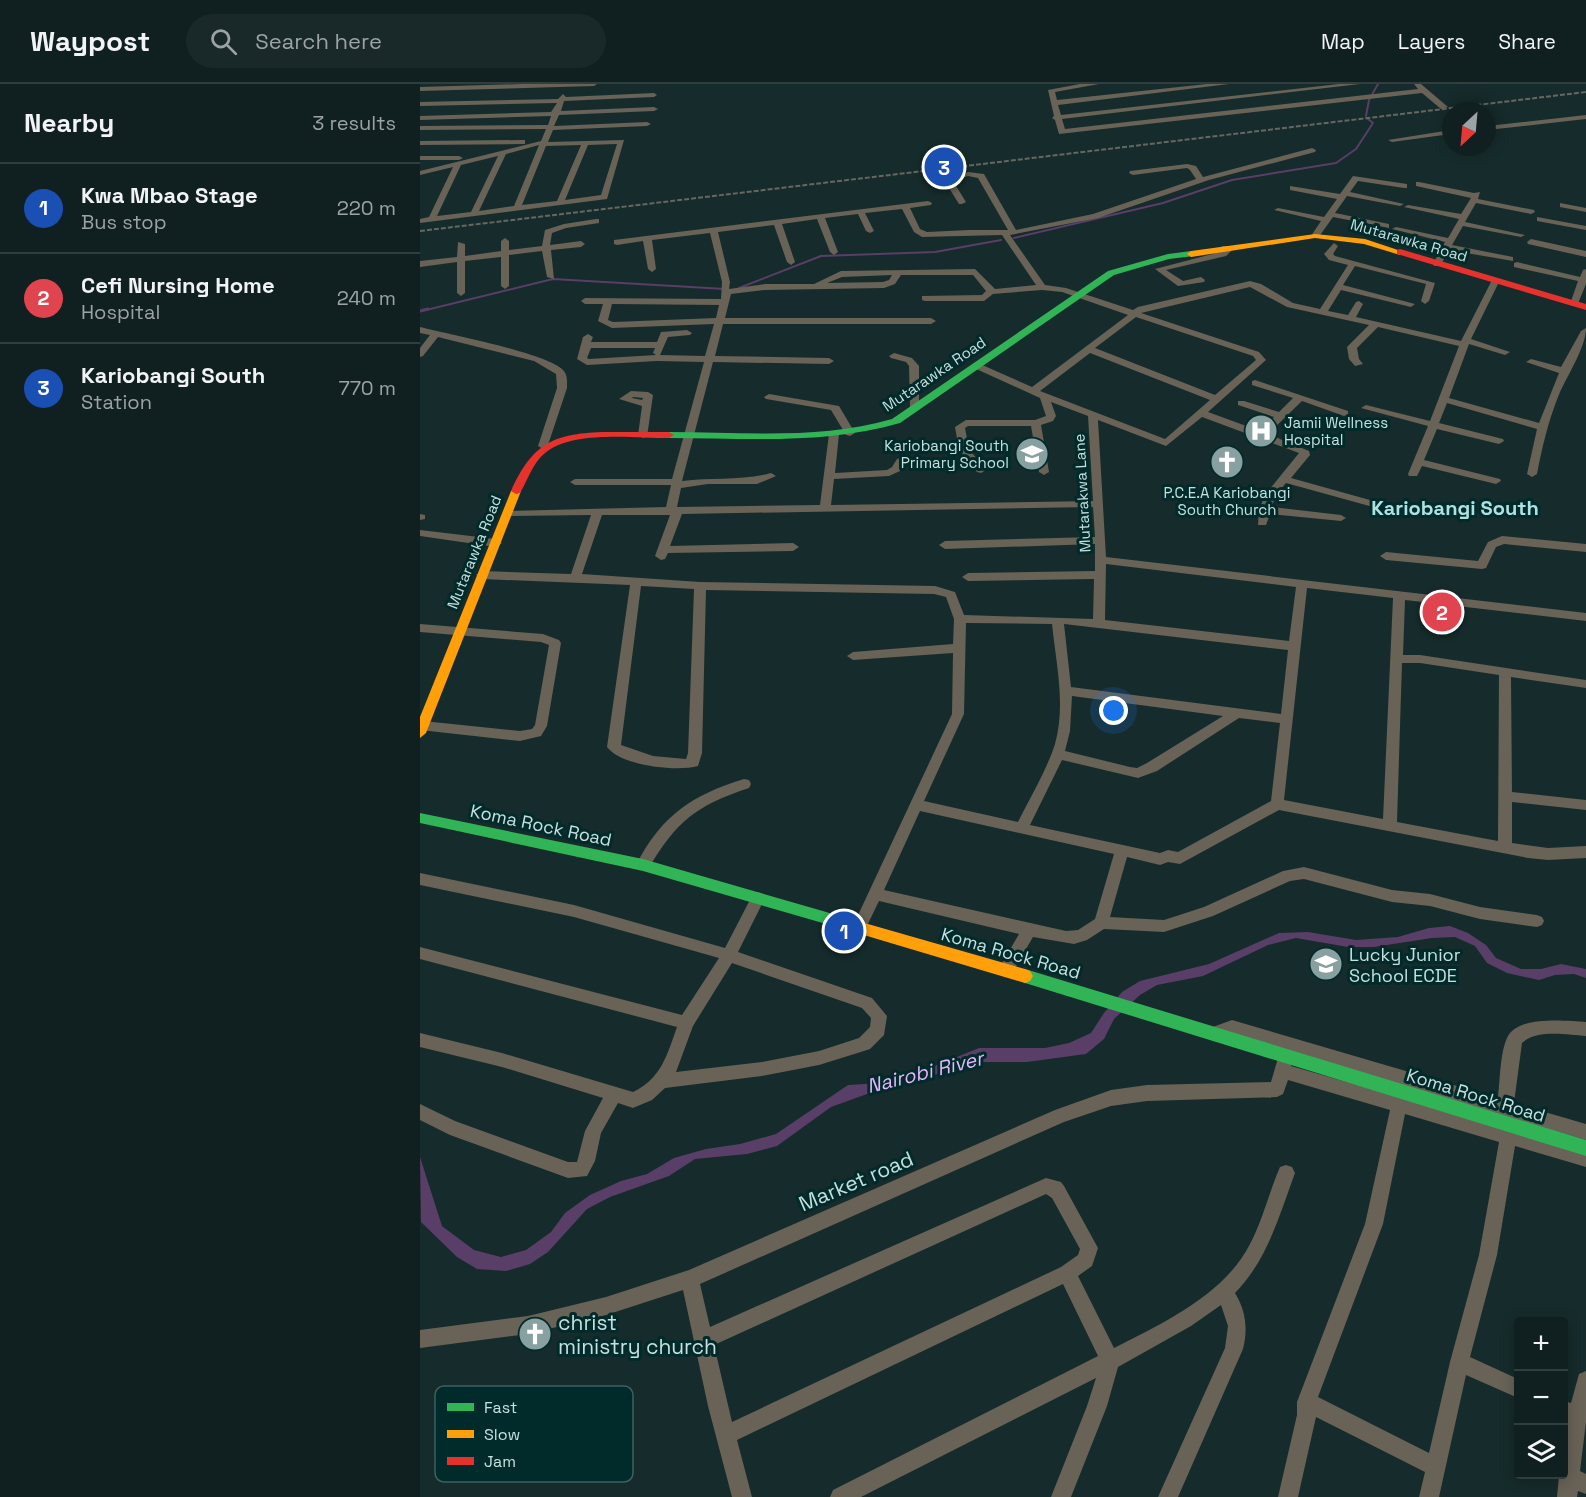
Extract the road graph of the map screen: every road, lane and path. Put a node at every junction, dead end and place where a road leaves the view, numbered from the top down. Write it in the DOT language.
graph roads {
  1 [pos="594,84"];
  2 [pos="1096,84"];
  3 [pos="1218,84"];
  4 [pos="1226,84"];
  5 [pos="1357,84"];
  6 [pos="1417,84"];
  7 [pos="566,85"];
  8 [pos="420,89"];
  9 [pos="1423,91"];
  10 [pos="654,95"];
  11 [pos="1234,98"];
  12 [pos="561,100"];
  13 [pos="1053,103"];
  14 [pos="420,104"];
  15 [pos="1442,105"];
  16 [pos="654,109"];
  17 [pos="1248,112"];
  18 [pos="554,114"];
  19 [pos="1586,117"];
  20 [pos="420,118"];
  21 [pos="1056,118"];
  22 [pos="646,124"];
  23 [pos="1496,127"];
  24 [pos="420,128"];
  25 [pos="549,128"];
  26 [pos="1442,133"];
  27 [pos="1392,140"];
  28 [pos="586,142"];
  29 [pos="420,143"];
  30 [pos="542,143"];
  31 [pos="1312,150"];
  32 [pos="503,153"];
  33 [pos="420,159"];
  34 [pos="470,161"];
  35 [pos="459,164"];
  36 [pos="420,173"];
  37 [pos="1133,173"];
  38 [pos="1201,180"];
  39 [pos="1419,184"];
  40 [pos="1404,186"];
  41 [pos="1293,188"];
  42 [pos="1343,195"];
  43 [pos="1475,197"];
  44 [pos="962,201"];
  45 [pos="560,203"];
  46 [pos="928,203"];
  47 [pos="1563,205"];
  48 [pos="905,206"];
  49 [pos="517,208"];
  50 [pos="1278,210"];
  51 [pos="1586,210"];
  52 [pos="860,211"];
  53 [pos="1531,212"];
  54 [pos="474,214"];
  55 [pos="820,216"];
  56 [pos="1328,217"];
  57 [pos="432,219"];
  58 [pos="1540,219"];
  59 [pos="1462,220"];
  60 [pos="420,221"];
  61 [pos="596,221"];
  62 [pos="777,221"];
  63 [pos="1386,226"];
  64 [pos="1586,228"];
  65 [pos="713,229"];
  66 [pos="1396,229"];
  67 [pos="870,231"];
  68 [pos="1009,234"];
  69 [pos="1521,235"];
  70 [pos="1315,236"];
  71 [pos="647,238"];
  72 [pos="505,241"];
  73 [pos="617,242"];
  74 [pos="1531,242"];
  75 [pos="460,244"];
  76 [pos="581,244"];
  77 [pos="1449,244"];
  78 [pos="1334,246"];
  79 [pos="546,247"];
  80 [pos="1225,248"];
  81 [pos="506,251"];
  82 [pos="834,252"];
  83 [pos="1586,254"];
  84 [pos="460,259"];
  85 [pos="792,262"];
  86 [pos="1353,263"];
  87 [pos="420,264"];
  88 [pos="1437,264"];
  89 [pos="652,269"];
  90 [pos="1584,276"];
  91 [pos="551,277"];
  92 [pos="1201,280"];
  93 [pos="1495,282"];
  94 [pos="505,286"];
  95 [pos="1042,287"];
  96 [pos="1339,287"];
  97 [pos="991,291"];
  98 [pos="461,293"];
  99 [pos="1078,296"];
  100 [pos="726,297"];
  101 [pos="925,298"];
  102 [pos="585,301"];
  103 [pos="1425,302"];
  104 [pos="608,303"];
  105 [pos="1411,303"];
  106 [pos="1359,304"];
  107 [pos="1580,306"];
  108 [pos="1322,313"];
  109 [pos="1136,315"];
  110 [pos="1350,320"];
  111 [pos="931,321"];
  112 [pos="718,322"];
  113 [pos="1374,326"];
  114 [pos="420,330"];
  115 [pos="1586,331"];
  116 [pos="437,333"];
  117 [pos="687,333"];
  118 [pos="588,337"];
  119 [pos="1465,342"];
  120 [pos="660,345"];
  121 [pos="1089,349"];
  122 [pos="584,350"];
  123 [pos="1505,352"];
  124 [pos="420,354"];
  125 [pos="894,356"];
  126 [pos="657,358"];
  127 [pos="709,360"];
  128 [pos="829,361"];
  129 [pos="1531,363"];
  130 [pos="1358,364"];
  131 [pos="977,366"];
  132 [pos="1563,371"];
  133 [pos="1256,383"];
  134 [pos="1033,391"];
  135 [pos="1044,396"];
  136 [pos="769,397"];
  137 [pos="1300,397"];
  138 [pos="1217,399"];
  139 [pos="1443,399"];
  140 [pos="1241,403"];
  141 [pos="647,404"];
  142 [pos="915,408"];
  143 [pos="1366,408"];
  144 [pos="1199,412"];
  145 [pos="1344,413"];
  146 [pos="1093,416"];
  147 [pos="1282,416"];
  148 [pos="1036,423"];
  149 [pos="1436,425"];
  150 [pos="1541,427"];
  151 [pos="850,433"];
  152 [pos="834,434"];
  153 [pos="1263,434"];
  154 [pos="643,435"];
  155 [pos="689,435"];
  156 [pos="1499,441"];
  157 [pos="543,446"];
  158 [pos="901,461"];
  159 [pos="1419,462"];
  160 [pos="981,470"];
  161 [pos="1044,472"];
  162 [pos="1413,474"];
  163 [pos="1532,474"];
  164 [pos="771,476"];
  165 [pos="829,476"];
  166 [pos="1282,479"];
  167 [pos="1496,481"];
  168 [pos="575,482"];
  169 [pos="676,483"];
  170 [pos="1097,504"];
  171 [pos="1373,504"];
  172 [pos="825,509"];
  173 [pos="1264,510"];
  174 [pos="674,512"];
  175 [pos="510,513"];
  176 [pos="597,513"];
  177 [pos="1341,518"];
  178 [pos="1262,523"];
  179 [pos="420,533"];
  180 [pos="1101,540"];
  181 [pos="496,543"];
  182 [pos="945,545"];
  183 [pos="793,547"];
  184 [pos="1586,548"];
  185 [pos="1386,556"];
  186 [pos="1101,560"];
  187 [pos="482,575"];
  188 [pos="1101,575"];
  189 [pos="969,577"];
  190 [pos="575,579"];
  191 [pos="636,583"];
  192 [pos="1302,584"];
  193 [pos="700,586"];
  194 [pos="1399,595"];
  195 [pos="1586,617"];
  196 [pos="960,619"];
  197 [pos="1057,620"];
  198 [pos="1099,623"];
  199 [pos="420,628"];
  200 [pos="459,633"];
  201 [pos="1293,646"];
  202 [pos="959,648"];
  203 [pos="853,656"];
  204 [pos="1398,659"];
  205 [pos="1505,671"];
  206 [pos="1586,684"];
  207 [pos="1065,691"];
  208 [pos="1237,714"];
  209 [pos="1284,720"];
  210 [pos="421,730"];
  211 [pos="1056,754"];
  212 [pos="744,784"];
  213 [pos="1505,796"];
  214 [pos="1277,804"];
  215 [pos="918,805"];
  216 [pos="1586,805"];
  217 [pos="420,818"];
  218 [pos="1390,825"];
  219 [pos="1021,829"];
  220 [pos="1505,848"];
  221 [pos="1122,850"];
  222 [pos="1586,852"];
  223 [pos="643,865"];
  224 [pos="420,879"];
  225 [pos="873,894"];
  226 [pos="758,898"];
  227 [pos="1537,921"];
  228 [pos="1101,923"];
  229 [pos="859,928"];
  230 [pos="1029,930"];
  231 [pos="420,953"];
  232 [pos="729,955"];
  233 [pos="1006,970"];
  234 [pos="686,1023"];
  235 [pos="1586,1029"];
  236 [pos="1216,1033"];
  237 [pos="420,1040"];
  238 [pos="1284,1064"];
  239 [pos="665,1080"];
  240 [pos="614,1094"];
  241 [pos="1399,1105"];
  242 [pos="1505,1108"];
  243 [pos="420,1112"];
  244 [pos="1586,1132"];
  245 [pos="1509,1135"];
  246 [pos="1586,1148"];
  247 [pos="1586,1159"];
  248 [pos="1286,1173"];
  249 [pos="1067,1273"];
  250 [pos="690,1279"];
  251 [pos="1223,1292"];
  252 [pos="420,1339"];
  253 [pos="703,1340"];
  254 [pos="1110,1360"];
  255 [pos="1459,1362"];
  256 [pos="1586,1381"];
  257 [pos="1514,1387"];
  258 [pos="1307,1402"];
  259 [pos="1570,1413"];
  260 [pos="725,1435"];
  261 [pos="1435,1467"];
  262 [pos="1578,1480"];
  263 [pos="742,1497"];
  264 [pos="840,1497"];
  265 [pos="1061,1497"];
  266 [pos="1168,1497"];
  267 [pos="1288,1497"];
  268 [pos="1429,1497"];
  269 [pos="1567,1497"];
  1 -- 7 [label="street"];
  2 -- 13 [label="street"];
  3 -- 4 [label="street"];
  3 -- 11 [label="street"];
  3 -- 13 [label="street"];
  5 -- 11 [label="street"];
  6 -- 9 [label="street"];
  7 -- 8 [label="street"];
  7 -- 12 [label="street"];
  9 -- 15 [label="street"];
  9 -- 17 [label="street"];
  10 -- 12 [label="street"];
  11 -- 17 [label="street"];
  11 -- 21 [label="street"];
  12 -- 14 [label="street"];
  12 -- 18 [label="street"];
  13 -- 21 [label="street"];
  16 -- 18 [label="street"];
  17 -- 21 [label="street"];
  18 -- 20 [label="street"];
  18 -- 25 [label="street"];
  19 -- 23 [label="street"];
  22 -- 25 [label="street"];
  24 -- 25 [label="street"];
  25 -- 30 [label="street"];
  26 -- 27 [label="street"];
  28 -- 30 [label="street"];
  28 -- 45 [label="street"];
  28 -- 45 [label="street"];
  29 -- 30 [label="street"];
  30 -- 32 [label="street"];
  30 -- 49 [label="street"];
  31 -- 38 [label="street"];
  32 -- 34 [label="street"];
  32 -- 54 [label="street"];
  33 -- 34 [label="street"];
  34 -- 35 [label="street"];
  35 -- 36 [label="street"];
  35 -- 57 [label="street"];
  37 -- 38 [label="street"];
  38 -- 68 [label="street"];
  39 -- 43 [label="street"];
  40 -- 42 [label="street"];
  41 -- 42 [label="street"];
  42 -- 56 [label="street"];
  42 -- 59 [label="street"];
  43 -- 53 [label="street"];
  43 -- 59 [label="street"];
  44 -- 68 [label="street"];
  45 -- 49 [label="street"];
  46 -- 48 [label="street"];
  47 -- 51 [label="street"];
  48 -- 52 [label="street"];
  48 -- 68 [label="street"];
  49 -- 54 [label="street"];
  50 -- 56 [label="street"];
  52 -- 55 [label="street"];
  52 -- 67 [label="street"];
  54 -- 57 [label="street"];
  55 -- 62 [label="street"];
  55 -- 82 [label="street"];
  56 -- 63 [label="street"];
  56 -- 70 [label="street"];
  57 -- 60 [label="street"];
  58 -- 64 [label="street"];
  59 -- 69 [label="street"];
  59 -- 77 [label="street"];
  61 -- 79 [label="street"];
  62 -- 65 [label="street"];
  62 -- 85 [label="street"];
  65 -- 71 [label="street"];
  65 -- 100 [label="street"];
  66 -- 77 [label="street"];
  68 -- 95 [label="street"];
  70 -- 80 [label="street, Mutarawka Road"];
  70 -- 88 [label="street, Mutarawka Road"];
  71 -- 73 [label="street"];
  71 -- 89 [label="street"];
  72 -- 81 [label="street"];
  74 -- 83 [label="street"];
  75 -- 84 [label="street"];
  76 -- 79 [label="street"];
  77 -- 88 [label="street"];
  77 -- 90 [label="street"];
  78 -- 86 [label="street"];
  79 -- 81 [label="street"];
  79 -- 91 [label="street"];
  80 -- 92 [label="street"];
  80 -- 99 [label="street, Mutarawka Road"];
  81 -- 84 [label="street"];
  81 -- 94 [label="street"];
  84 -- 87 [label="street"];
  84 -- 98 [label="street"];
  86 -- 96 [label="street"];
  86 -- 103 [label="street"];
  88 -- 93 [label="street, Mutarawka Road"];
  90 -- 107 [label="street"];
  93 -- 107 [label="street, Mutarawka Road"];
  93 -- 119 [label="street"];
  95 -- 97 [label="street"];
  95 -- 99 [label="street"];
  96 -- 105 [label="street"];
  96 -- 108 [label="street"];
  97 -- 100 [label="street"];
  97 -- 101 [label="street"];
  99 -- 109 [label="street"];
  99 -- 131 [label="street, Mutarawka Road"];
  100 -- 104 [label="street"];
  100 -- 112 [label="street"];
  102 -- 104 [label="street"];
  104 -- 112 [label="street"];
  106 -- 110 [label="street"];
  108 -- 109 [label="street"];
  108 -- 110 [label="street"];
  109 -- 121 [label="street"];
  109 -- 138 [label="street"];
  110 -- 113 [label="street"];
  111 -- 112 [label="street"];
  112 -- 127 [label="street"];
  113 -- 119 [label="street"];
  113 -- 130 [label="street"];
  114 -- 116 [label="street"];
  115 -- 132 [label="street"];
  116 -- 124 [label="street"];
  116 -- 157 [label="street"];
  117 -- 120 [label="street"];
  118 -- 122 [label="street"];
  119 -- 123 [label="street"];
  119 -- 139 [label="street"];
  120 -- 122 [label="street"];
  120 -- 126 [label="street"];
  121 -- 134 [label="street"];
  121 -- 138 [label="street"];
  122 -- 126 [label="street"];
  125 -- 142 [label="street"];
  126 -- 127 [label="street"];
  127 -- 128 [label="street"];
  127 -- 155 [label="street"];
  129 -- 132 [label="street"];
  131 -- 134 [label="street, Mutarakwa Lane"];
  131 -- 142 [label="street, Mutarawka Road"];
  132 -- 150 [label="street"];
  133 -- 137 [label="street"];
  134 -- 135 [label="street, Mutarakwa Lane"];
  135 -- 146 [label="street, Mutarakwa Lane"];
  135 -- 148 [label="street"];
  136 -- 151 [label="street"];
  137 -- 145 [label="street"];
  137 -- 147 [label="street"];
  138 -- 144 [label="street"];
  139 -- 149 [label="street"];
  139 -- 150 [label="street"];
  140 -- 147 [label="street"];
  141 -- 154 [label="street"];
  142 -- 151 [label="street, Mutarawka Road"];
  143 -- 149 [label="street"];
  144 -- 146 [label="street"];
  144 -- 153 [label="street"];
  146 -- 170 [label="street, Mutarakwa Lane"];
  147 -- 153 [label="street"];
  148 -- 160 [label="street"];
  148 -- 161 [label="street"];
  149 -- 156 [label="street"];
  149 -- 159 [label="street"];
  150 -- 163 [label="street"];
  151 -- 152 [label="street, Mutarawka Road"];
  152 -- 155 [label="street, Mutarawka Road"];
  152 -- 165 [label="street"];
  153 -- 166 [label="street"];
  154 -- 155 [label="street, Mutarawka Road"];
  154 -- 157 [label="street, Mutarawka Road"];
  155 -- 169 [label="street"];
  157 -- 175 [label="street, Mutarawka Road"];
  158 -- 165 [label="street"];
  159 -- 162 [label="street"];
  159 -- 167 [label="street"];
  164 -- 169 [label="street"];
  165 -- 172 [label="street"];
  166 -- 171 [label="street"];
  166 -- 173 [label="street"];
  168 -- 169 [label="street"];
  169 -- 174 [label="street"];
  170 -- 172 [label="street"];
  170 -- 180 [label="street, Mutarakwa Lane"];
  172 -- 174 [label="street"];
  173 -- 177 [label="street"];
  173 -- 178 [label="street"];
  174 -- 176 [label="street"];
  174 -- 183 [label="street"];
  175 -- 176 [label="street"];
  175 -- 181 [label="street, Mutarawka Road"];
  176 -- 190 [label="street"];
  179 -- 181 [label="street"];
  180 -- 182 [label="street"];
  180 -- 186 [label="street, Mutarakwa Lane"];
  181 -- 187 [label="street, Mutarawka Road"];
  184 -- 185 [label="street"];
  186 -- 188 [label="street, Mutarakwa Lane"];
  186 -- 192 [label="street"];
  187 -- 190 [label="street"];
  187 -- 200 [label="street, Mutarawka Road"];
  188 -- 189 [label="street"];
  188 -- 198 [label="street, Mutarakwa Lane"];
  190 -- 191 [label="street"];
  191 -- 193 [label="street"];
  191 -- 193 [label="street"];
  192 -- 194 [label="street"];
  192 -- 201 [label="street"];
  193 -- 196 [label="street"];
  194 -- 195 [label="street"];
  194 -- 204 [label="street"];
  196 -- 197 [label="street"];
  196 -- 202 [label="street"];
  197 -- 198 [label="street"];
  197 -- 207 [label="street"];
  198 -- 201 [label="street"];
  199 -- 200 [label="street"];
  200 -- 210 [label="street, Mutarawka Road"];
  200 -- 210 [label="street"];
  201 -- 209 [label="street"];
  202 -- 203 [label="street"];
  202 -- 215 [label="street"];
  204 -- 205 [label="street"];
  204 -- 218 [label="street"];
  205 -- 206 [label="street"];
  205 -- 213 [label="street"];
  207 -- 208 [label="street"];
  207 -- 211 [label="street"];
  208 -- 209 [label="street"];
  208 -- 211 [label="street"];
  209 -- 214 [label="street"];
  211 -- 219 [label="street"];
  212 -- 223 [label="street"];
  213 -- 216 [label="street"];
  213 -- 220 [label="street"];
  214 -- 218 [label="street"];
  214 -- 221 [label="street"];
  215 -- 219 [label="street"];
  215 -- 225 [label="street"];
  217 -- 223 [label="street, Koma Rock Road"];
  218 -- 220 [label="street"];
  219 -- 221 [label="street"];
  220 -- 222 [label="street"];
  221 -- 228 [label="street"];
  223 -- 226 [label="street, Koma Rock Road"];
  224 -- 232 [label="street"];
  225 -- 229 [label="street"];
  225 -- 230 [label="street"];
  226 -- 229 [label="street, Koma Rock Road"];
  226 -- 232 [label="street"];
  227 -- 228 [label="street"];
  228 -- 230 [label="street"];
  229 -- 233 [label="street, Koma Rock Road"];
  230 -- 233 [label="street"];
  231 -- 234 [label="street"];
  232 -- 234 [label="street"];
  232 -- 239 [label="street"];
  233 -- 236 [label="street, Koma Rock Road"];
  234 -- 239 [label="street"];
  235 -- 242 [label="street"];
  236 -- 238 [label="street, Koma Rock Road"];
  236 -- 242 [label="street"];
  237 -- 240 [label="street"];
  238 -- 241 [label="street"];
  238 -- 246 [label="street, Koma Rock Road"];
  238 -- 250 [label="street, Market road"];
  239 -- 240 [label="street"];
  240 -- 243 [label="street"];
  241 -- 245 [label="street"];
  241 -- 258 [label="street"];
  242 -- 244 [label="street"];
  245 -- 247 [label="street"];
  245 -- 255 [label="street"];
  248 -- 251 [label="street"];
  249 -- 253 [label="street"];
  249 -- 254 [label="street"];
  249 -- 260 [label="street"];
  250 -- 252 [label="street, Market road"];
  250 -- 253 [label="street"];
  251 -- 254 [label="street"];
  251 -- 266 [label="street"];
  253 -- 260 [label="street"];
  254 -- 264 [label="street"];
  254 -- 265 [label="street"];
  255 -- 257 [label="street"];
  255 -- 261 [label="street"];
  256 -- 259 [label="street"];
  258 -- 261 [label="street"];
  258 -- 267 [label="street"];
  259 -- 262 [label="street"];
  260 -- 263 [label="street"];
  261 -- 268 [label="street"];
  262 -- 269 [label="street"];
}
